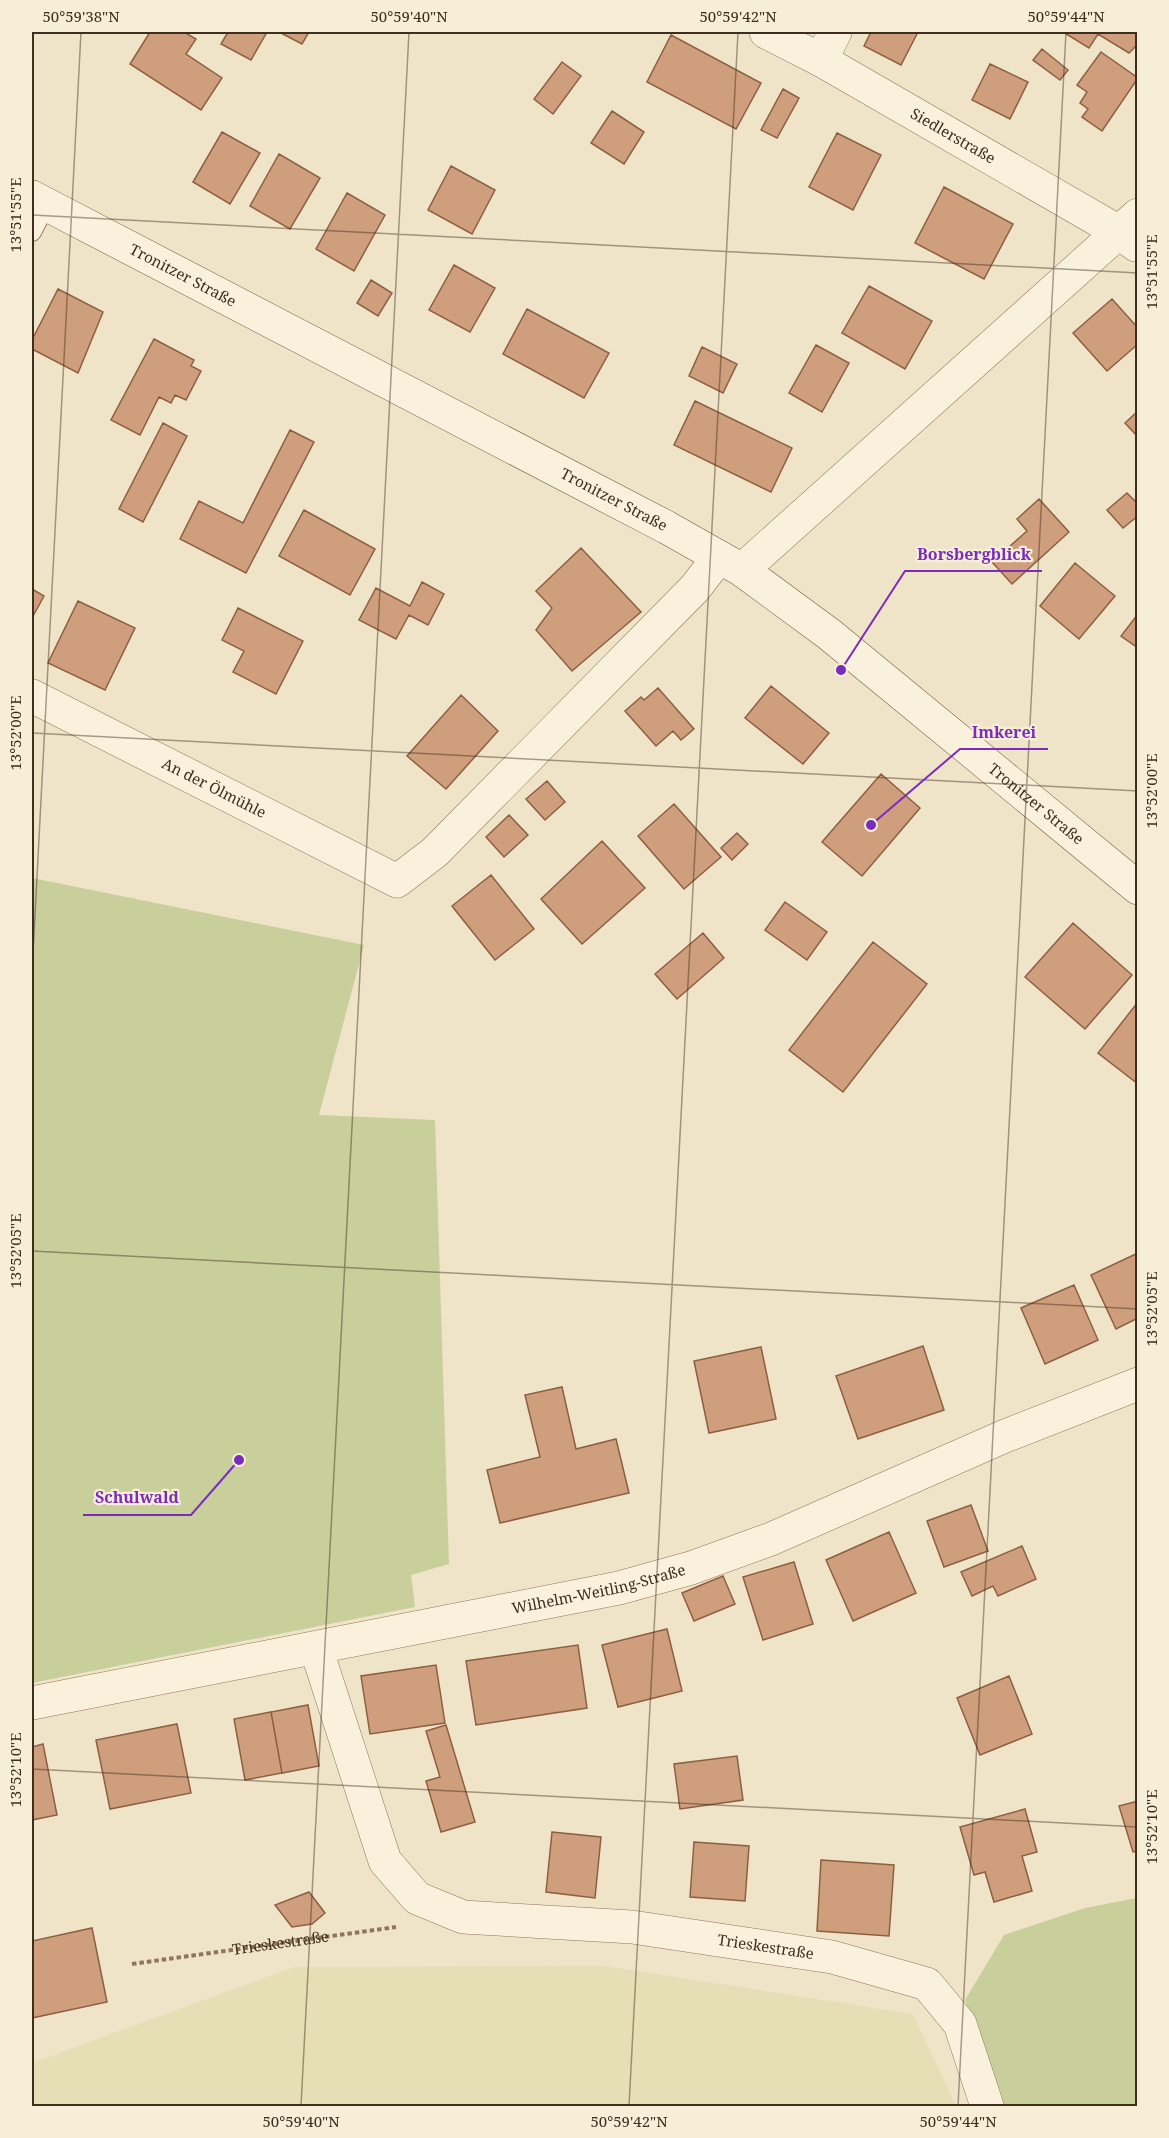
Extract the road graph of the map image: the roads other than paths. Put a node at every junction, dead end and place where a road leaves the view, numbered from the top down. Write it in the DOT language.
graph roads {
  1 [pos="766,32"];
  2 [pos="835,32"];
  3 [pos="821,60"];
  4 [pos="36,212"];
  5 [pos="1131,231"];
  6 [pos="730,564"];
  7 [pos="32,696"];
  8 [pos="1137,888"];
  9 [pos="1137,1384"];
  10 [pos="316,1648"];
  11 [pos="32,1703"];
  12 [pos="987,2106"];
  1 -- 3 [label="street, Siedlerstraße"];
  2 -- 3 [label="street"];
  3 -- 5 [label="street, Siedlerstraße"];
  4 -- 6 [label="street, Tronitzer Straße"];
  5 -- 6 [label="street"];
  6 -- 7 [label="street, An der Ölmühle"];
  6 -- 8 [label="street, Tronitzer Straße"];
  9 -- 10 [label="street, Wilhelm-Weitling-Straße"];
  10 -- 11 [label="street, Wilhelm-Weitling-Straße"];
  10 -- 12 [label="street, Trieskestraße"];
}
